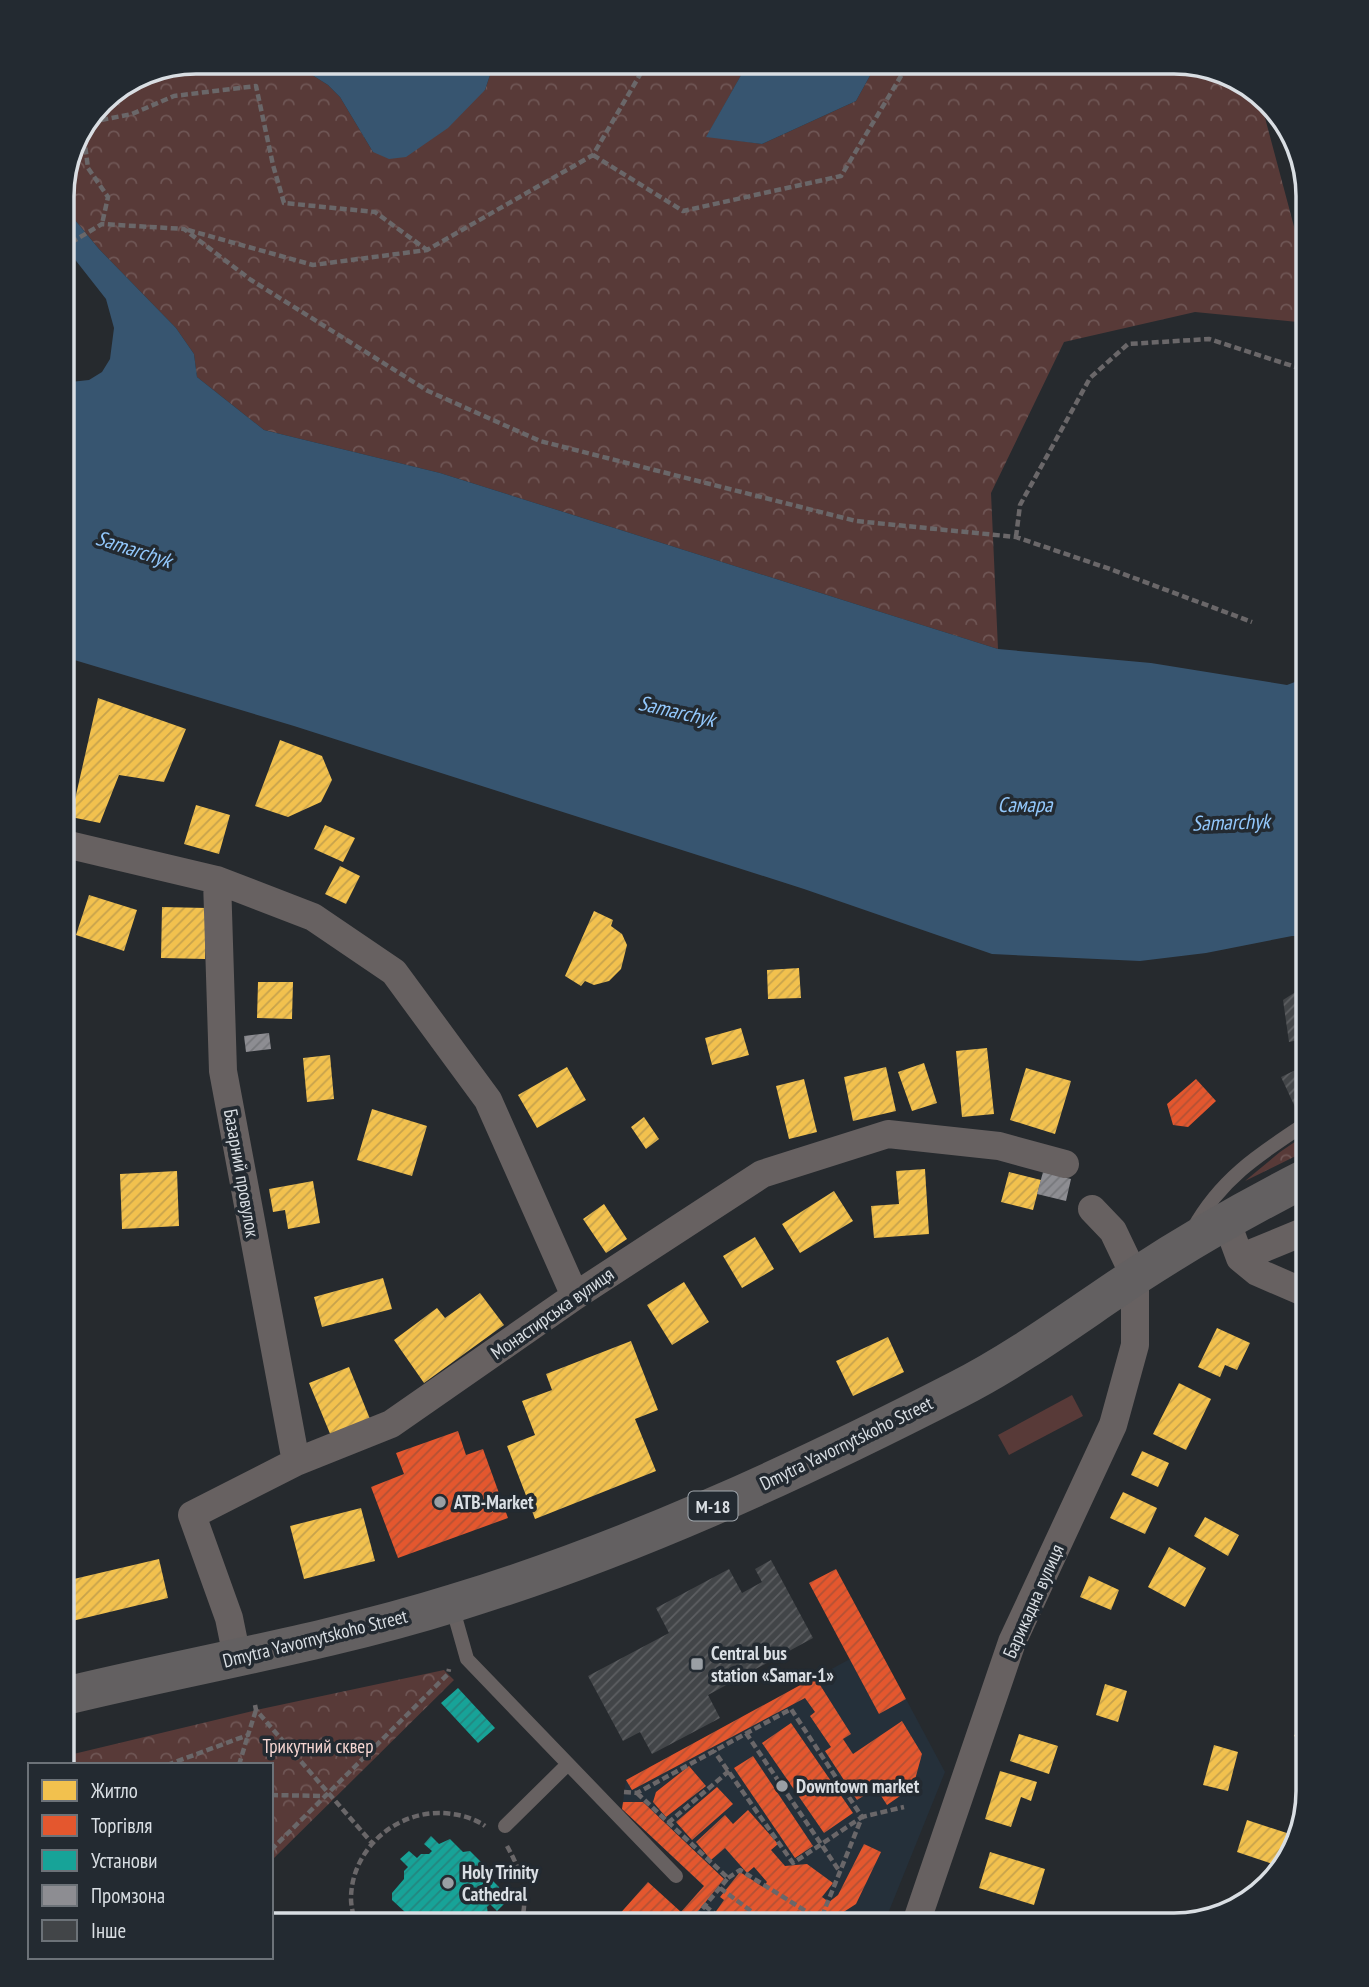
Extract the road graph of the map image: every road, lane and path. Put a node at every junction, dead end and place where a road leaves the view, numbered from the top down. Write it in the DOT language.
graph roads {
  1 [pos="640,74"];
  2 [pos="902,74"];
  3 [pos="100,120"];
  4 [pos="85,145"];
  5 [pos="593,155"];
  6 [pos="102,224"];
  7 [pos="184,229"];
  8 [pos="74,240"];
  9 [pos="427,250"];
  10 [pos="1296,367"];
  11 [pos="1016,537"];
  12 [pos="1252,622"];
  13 [pos="74,846"];
  14 [pos="217,880"];
  15 [pos="1296,1130"];
  16 [pos="1065,1164"];
  17 [pos="1296,1183"];
  18 [pos="1092,1209"];
  19 [pos="1226,1220"];
  20 [pos="1296,1235"];
  21 [pos="1184,1245"];
  22 [pos="1240,1258"];
  23 [pos="1135,1277"];
  24 [pos="1296,1289"];
  25 [pos="575,1296"];
  26 [pos="296,1462"];
  27 [pos="451,1604"];
  28 [pos="237,1657"];
  29 [pos="450,1662"];
  30 [pos="74,1694"];
  31 [pos="746,1733"];
  32 [pos="248,1735"];
  33 [pos="714,1751"];
  34 [pos="172,1763"];
  35 [pos="240,1763"];
  36 [pos="568,1764"];
  37 [pos="729,1771"];
  38 [pos="616,1790"];
  39 [pos="327,1794"];
  40 [pos="273,1795"];
  41 [pos="904,1807"];
  42 [pos="862,1817"];
  43 [pos="668,1823"];
  44 [pos="505,1826"];
  45 [pos="488,1829"];
  46 [pos="505,1842"];
  47 [pos="372,1843"];
  48 [pos="822,1844"];
  49 [pos="273,1848"];
  50 [pos="840,1872"];
  51 [pos="676,1876"];
  52 [pos="727,1878"];
  53 [pos="719,1888"];
  54 [pos="705,1906"];
  55 [pos="354,1913"];
  56 [pos="522,1913"];
  57 [pos="714,1913"];
  58 [pos="753,1913"];
  59 [pos="804,1913"];
  60 [pos="823,1913"];
  61 [pos="919,1913"];
  1 -- 5 [label="path"];
  2 -- 5 [label="path"];
  3 -- 9 [label="path"];
  4 -- 6 [label="path"];
  5 -- 9 [label="path"];
  6 -- 7 [label="path"];
  6 -- 8 [label="path"];
  7 -- 9 [label="path"];
  7 -- 11 [label="path"];
  10 -- 11 [label="path"];
  11 -- 12 [label="path"];
  13 -- 14 [label="street"];
  14 -- 25 [label="street"];
  14 -- 26 [label="street, Базарний провулок"];
  15 -- 21 [label="lane"];
  16 -- 25 [label="street, Монастирська вулиця"];
  17 -- 19 [label="highway, Dmytra Yavornytskoho Street / М-18"];
  18 -- 23 [label="street"];
  19 -- 21 [label="highway, Dmytra Yavornytskoho Street / М-18"];
  19 -- 22 [label="street"];
  20 -- 22 [label="street"];
  21 -- 23 [label="highway, Dmytra Yavornytskoho Street / М-18"];
  22 -- 24 [label="street"];
  23 -- 27 [label="highway, Dmytra Yavornytskoho Street / М-18"];
  23 -- 61 [label="street, Барикадна вулиця"];
  25 -- 26 [label="street, Монастирська вулиця"];
  26 -- 28 [label="street, Монастирська вулиця"];
  27 -- 28 [label="highway, Dmytra Yavornytskoho Street / М-18"];
  27 -- 36 [label="lane"];
  28 -- 30 [label="highway, Dmytra Yavornytskoho Street / М-18"];
  29 -- 39 [label="path"];
  31 -- 33 [label="path"];
  31 -- 42 [label="path"];
  31 -- 48 [label="path"];
  32 -- 34 [label="path"];
  32 -- 35 [label="path"];
  32 -- 39 [label="path"];
  33 -- 37 [label="path"];
  33 -- 38 [label="path"];
  36 -- 44 [label="lane"];
  36 -- 51 [label="lane"];
  37 -- 43 [label="path"];
  37 -- 48 [label="path"];
  39 -- 40 [label="path"];
  39 -- 47 [label="path"];
  39 -- 49 [label="path"];
  41 -- 42 [label="path"];
  42 -- 48 [label="path"];
  42 -- 50 [label="path"];
  45 -- 47 [label="path"];
  46 -- 56 [label="path"];
  47 -- 55 [label="path"];
  48 -- 50 [label="path"];
  50 -- 60 [label="path"];
  52 -- 59 [label="path"];
  53 -- 58 [label="path"];
  54 -- 57 [label="path"];
}
